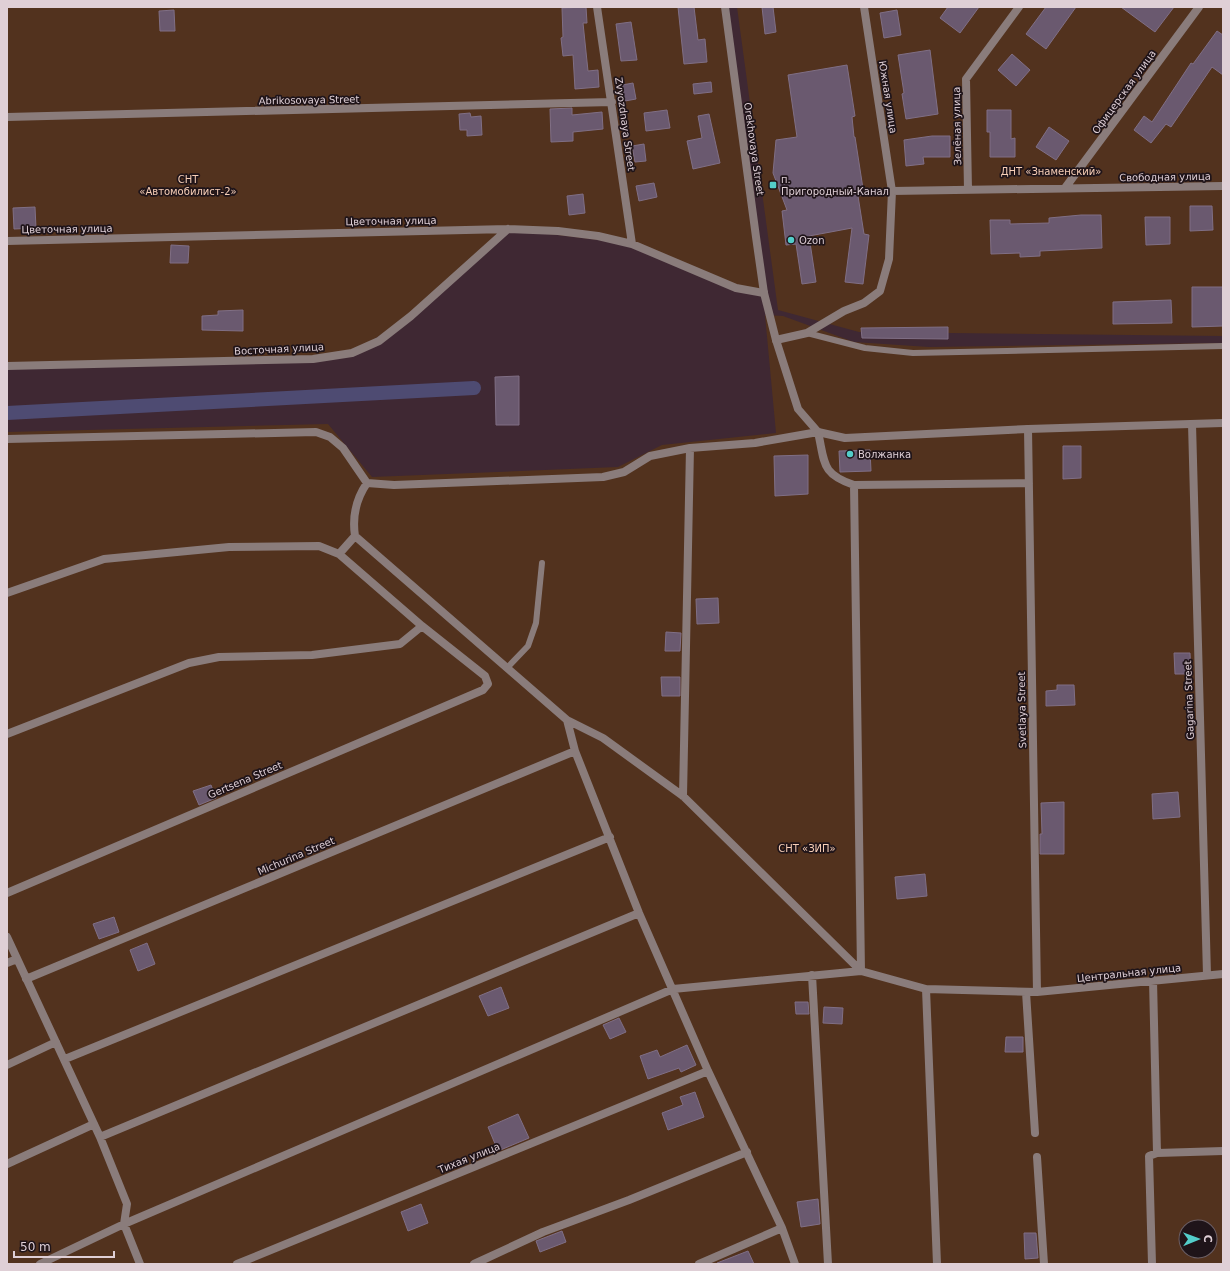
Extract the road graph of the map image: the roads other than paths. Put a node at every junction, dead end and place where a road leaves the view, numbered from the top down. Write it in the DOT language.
graph roads {
  1 [pos="597,7"];
  2 [pos="725,7"];
  3 [pos="864,7"];
  4 [pos="1019,7"];
  5 [pos="1199,7"];
  6 [pos="612,102"];
  7 [pos="7,117"];
  8 [pos="1223,186"];
  9 [pos="1065,188"];
  10 [pos="968,190"];
  11 [pos="892,191"];
  12 [pos="508,228"];
  13 [pos="7,241"];
  14 [pos="632,244"];
  15 [pos="764,293"];
  16 [pos="807,333"];
  17 [pos="776,340"];
  18 [pos="1223,346"];
  19 [pos="7,366"];
  20 [pos="1223,423"];
  21 [pos="1192,424"];
  22 [pos="1028,429"];
  23 [pos="818,432"];
  24 [pos="7,439"];
  25 [pos="690,448"];
  26 [pos="367,483"];
  27 [pos="1029,483"];
  28 [pos="854,485"];
  29 [pos="355,536"];
  30 [pos="339,554"];
  31 [pos="542,563"];
  32 [pos="7,593"];
  33 [pos="422,626"];
  34 [pos="507,668"];
  35 [pos="567,720"];
  36 [pos="7,734"];
  37 [pos="574,751"];
  38 [pos="683,796"];
  39 [pos="610,837"];
  40 [pos="7,893"];
  41 [pos="639,912"];
  42 [pos="7,937"];
  43 [pos="17,959"];
  44 [pos="7,963"];
  45 [pos="861,970"];
  46 [pos="1223,974"];
  47 [pos="812,975"];
  48 [pos="1207,975"];
  49 [pos="26,979"];
  50 [pos="1153,980"];
  51 [pos="672,989"];
  52 [pos="926,990"];
  53 [pos="1026,992"];
  54 [pos="1036,992"];
  55 [pos="56,1042"];
  56 [pos="65,1059"];
  57 [pos="7,1065"];
  58 [pos="708,1071"];
  59 [pos="94,1124"];
  60 [pos="1034,1133"];
  61 [pos="100,1137"];
  62 [pos="1223,1151"];
  63 [pos="747,1152"];
  64 [pos="1157,1153"];
  65 [pos="1037,1157"];
  66 [pos="7,1164"];
  67 [pos="124,1224"];
  68 [pos="782,1228"];
  69 [pos="40,1264"];
  70 [pos="140,1264"];
  71 [pos="237,1264"];
  72 [pos="474,1264"];
  73 [pos="699,1264"];
  74 [pos="795,1264"];
  75 [pos="828,1264"];
  76 [pos="937,1264"];
  77 [pos="1044,1264"];
  78 [pos="1152,1264"];
  1 -- 6 [label="street, Zvyozdnaya Street"];
  2 -- 15 [label="street, Orekhovaya Street"];
  3 -- 11 [label="street, Южная улица"];
  4 -- 10 [label="street, Зелёная улица"];
  5 -- 9 [label="street, Офицерская улица"];
  6 -- 7 [label="street, Abrikosovaya Street"];
  6 -- 14 [label="street, Zvyozdnaya Street"];
  8 -- 9 [label="street, Свободная улица"];
  9 -- 10 [label="street, Свободная улица"];
  10 -- 11 [label="street, Свободная улица"];
  11 -- 16 [label="street, Южная улица"];
  12 -- 13 [label="street, Цветочная улица"];
  12 -- 14 [label="street, Цветочная улица"];
  12 -- 19 [label="street, Восточная улица"];
  14 -- 15 [label="street, Цветочная улица"];
  15 -- 17 [label="street, Orekhovaya Street"];
  16 -- 17 [label="street, Южная улица"];
  16 -- 18 [label="lane"];
  17 -- 23 [label="street, Orekhovaya Street"];
  20 -- 21 [label="street"];
  21 -- 22 [label="street"];
  21 -- 48 [label="street, Gagarina Street"];
  22 -- 23 [label="street"];
  22 -- 27 [label="street, Svetlaya Street"];
  23 -- 25 [label="street"];
  23 -- 28 [label="street"];
  24 -- 26 [label="street"];
  25 -- 26 [label="street"];
  25 -- 38 [label="street"];
  26 -- 29 [label="street"];
  27 -- 28 [label="street"];
  27 -- 54 [label="street, Svetlaya Street"];
  28 -- 45 [label="street"];
  29 -- 30 [label="street"];
  29 -- 34 [label="street"];
  30 -- 32 [label="street"];
  30 -- 33 [label="street"];
  31 -- 34 [label="lane"];
  33 -- 36 [label="street"];
  33 -- 40 [label="street, Gertsena Street"];
  34 -- 35 [label="street"];
  35 -- 37 [label="street"];
  35 -- 38 [label="street"];
  37 -- 39 [label="street"];
  37 -- 49 [label="street, Michurina Street"];
  38 -- 45 [label="street"];
  39 -- 41 [label="street"];
  39 -- 56 [label="street"];
  41 -- 51 [label="street"];
  41 -- 61 [label="street"];
  42 -- 43 [label="street"];
  43 -- 44 [label="street"];
  43 -- 49 [label="street"];
  45 -- 47 [label="street"];
  45 -- 52 [label="street, Центральная улица"];
  46 -- 48 [label="street, Центральная улица"];
  47 -- 51 [label="street"];
  47 -- 75 [label="street"];
  48 -- 50 [label="street, Центральная улица"];
  49 -- 55 [label="street"];
  50 -- 54 [label="street, Центральная улица"];
  50 -- 64 [label="street"];
  51 -- 58 [label="street"];
  51 -- 67 [label="street"];
  52 -- 53 [label="street, Центральная улица"];
  52 -- 76 [label="street"];
  53 -- 54 [label="street, Центральная улица"];
  53 -- 60 [label="street"];
  55 -- 56 [label="street"];
  55 -- 57 [label="street"];
  56 -- 59 [label="street"];
  58 -- 63 [label="street"];
  58 -- 71 [label="street, Тихая улица"];
  59 -- 61 [label="street"];
  59 -- 66 [label="street"];
  61 -- 67 [label="street"];
  62 -- 64 [label="street"];
  63 -- 68 [label="street"];
  63 -- 72 [label="street"];
  64 -- 78 [label="street"];
  65 -- 77 [label="street"];
  67 -- 69 [label="street"];
  67 -- 70 [label="street"];
  68 -- 73 [label="street"];
  68 -- 74 [label="street"];
}
